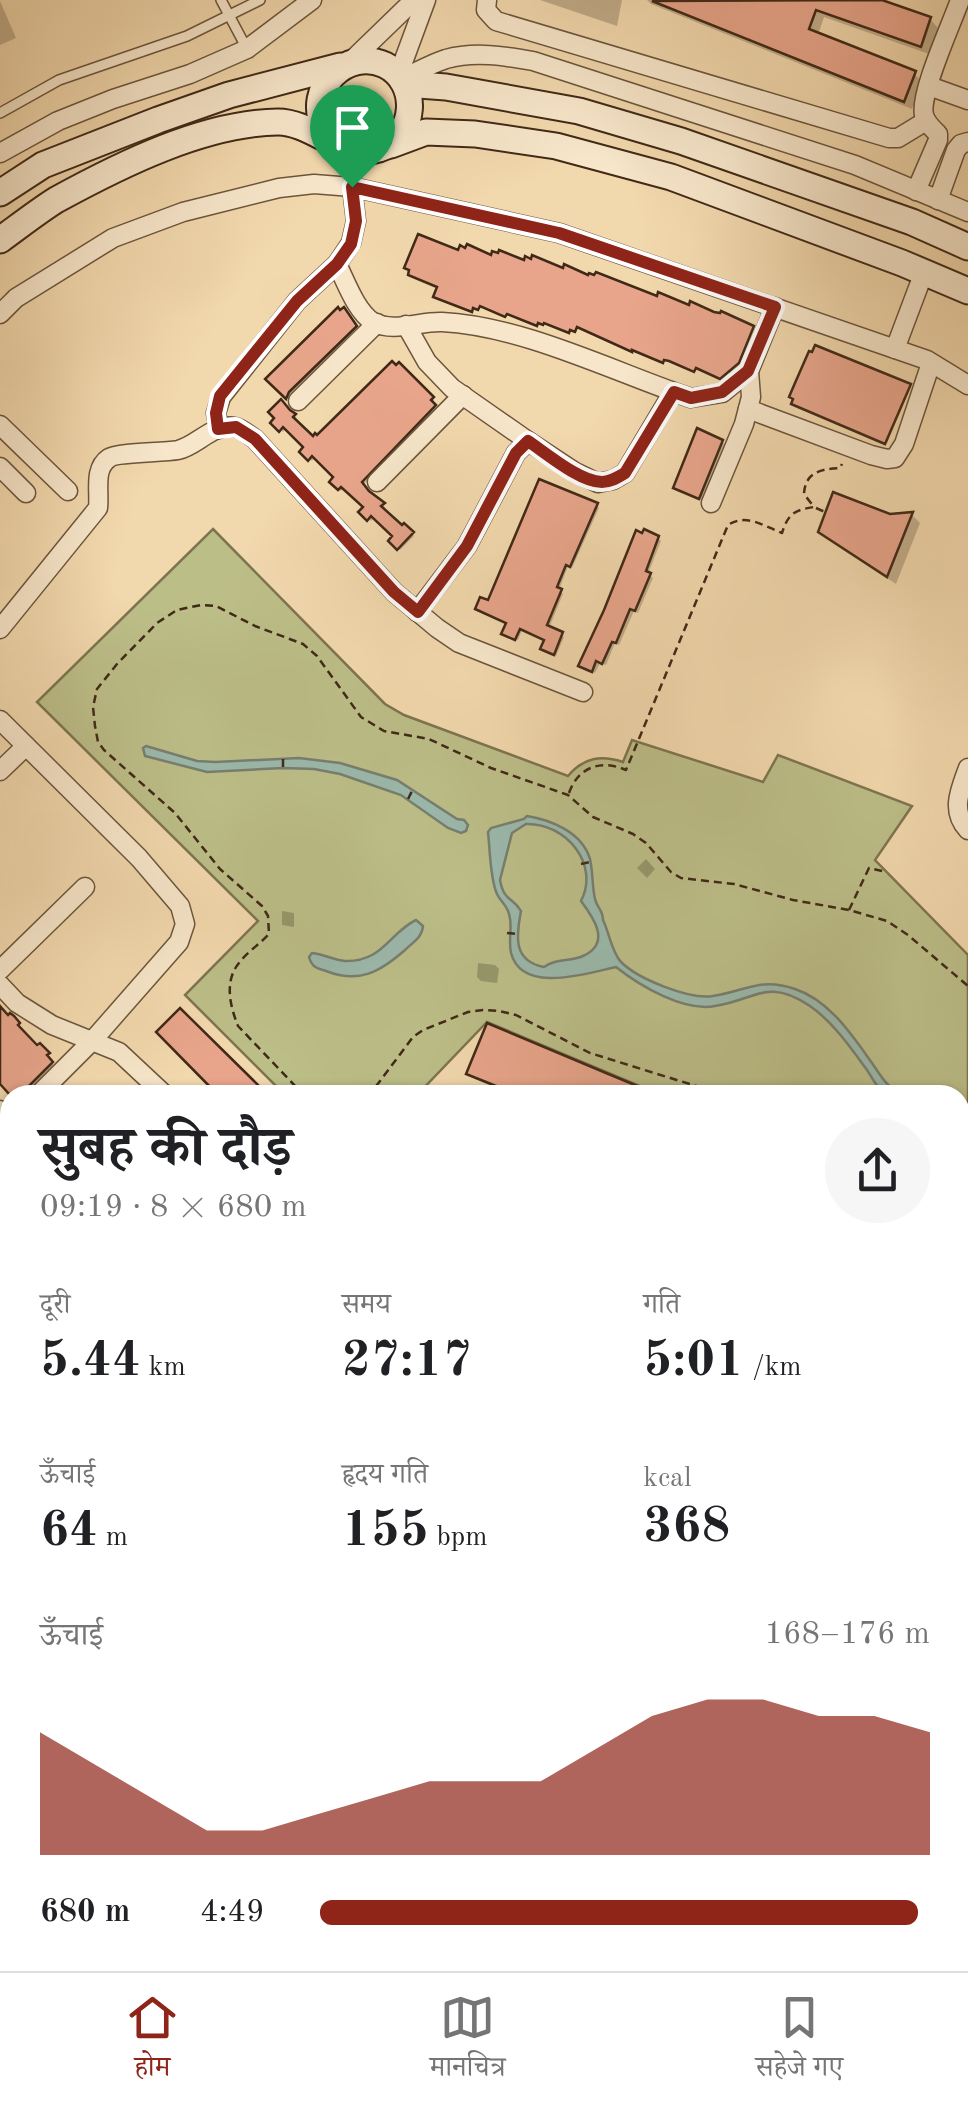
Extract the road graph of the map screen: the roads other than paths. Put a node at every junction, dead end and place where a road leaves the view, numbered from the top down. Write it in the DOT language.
graph roads {
  1 [pos="221,0"];
  2 [pos="260,0"];
  3 [pos="312,0"];
  4 [pos="414,0"];
  5 [pos="426,0"];
  6 [pos="487,0"];
  7 [pos="959,0"];
  8 [pos="228,16"];
  9 [pos="246,49"];
  10 [pos="346,64"];
  11 [pos="402,80"];
  12 [pos="928,86"];
  13 [pos="968,100"];
  14 [pos="0,113"];
  15 [pos="926,121"];
  16 [pos="58,122"];
  17 [pos="968,142"];
  18 [pos="340,144"];
  19 [pos="380,149"];
  20 [pos="0,153"];
  21 [pos="71,154"];
  22 [pos="352,187"];
  23 [pos="916,190"];
  24 [pos="0,193"];
  25 [pos="938,200"];
  26 [pos="968,212"];
  27 [pos="0,240"];
  28 [pos="968,246"];
  29 [pos="337,264"];
  30 [pos="924,272"];
  31 [pos="968,291"];
  32 [pos="775,307"];
  33 [pos="0,314"];
  34 [pos="377,323"];
  35 [pos="406,326"];
  36 [pos="895,349"];
  37 [pos="931,363"];
  38 [pos="748,371"];
  39 [pos="968,385"];
  40 [pos="674,392"];
  41 [pos="463,396"];
  42 [pos="298,402"];
  43 [pos="748,409"];
  44 [pos="0,425"];
  45 [pos="218,429"];
  46 [pos="528,441"];
  47 [pos="0,468"];
  48 [pos="377,482"];
  49 [pos="68,492"];
  50 [pos="26,493"];
  51 [pos="711,503"];
  52 [pos="418,612"];
  53 [pos="0,629"];
  54 [pos="583,692"];
  55 [pos="0,720"];
  56 [pos="26,746"];
  57 [pos="968,768"];
  58 [pos="0,771"];
  59 [pos="965,825"];
  60 [pos="85,888"];
  61 [pos="0,970"];
  62 [pos="0,986"];
  63 [pos="93,1040"];
  64 [pos="48,1085"];
  65 [pos="155,1085"];
  1 -- 8 [label="lane"];
  2 -- 8 [label="lane"];
  3 -- 9 [label="street"];
  4 -- 10 [label="street"];
  5 -- 11 [label="street"];
  6 -- 15 [label="street"];
  7 -- 12 [label="street"];
  8 -- 9 [label="lane"];
  8 -- 14 [label="lane"];
  9 -- 16 [label="street"];
  10 -- 11 [label="street"];
  10 -- 18 [label="street"];
  10 -- 21 [label="street"];
  11 -- 19 [label="street"];
  11 -- 23 [label="street"];
  11 -- 28 [label="street"];
  12 -- 13 [label="street"];
  12 -- 15 [label="street"];
  15 -- 23 [label="street"];
  16 -- 20 [label="street"];
  16 -- 21 [label="street"];
  17 -- 25 [label="street"];
  18 -- 19 [label="street"];
  18 -- 27 [label="street"];
  19 -- 30 [label="street"];
  21 -- 24 [label="street"];
  22 -- 29 [label="street"];
  22 -- 32 [label="street"];
  22 -- 33 [label="street"];
  23 -- 25 [label="street"];
  25 -- 26 [label="street"];
  29 -- 34 [label="street"];
  29 -- 45 [label="street"];
  30 -- 31 [label="street"];
  30 -- 36 [label="street"];
  32 -- 36 [label="street"];
  32 -- 38 [label="street"];
  34 -- 35 [label="street"];
  34 -- 42 [label="street"];
  35 -- 40 [label="street"];
  35 -- 41 [label="street"];
  36 -- 37 [label="street"];
  37 -- 39 [label="street"];
  37 -- 43 [label="street"];
  38 -- 40 [label="street"];
  38 -- 43 [label="street"];
  40 -- 46 [label="street"];
  41 -- 46 [label="street"];
  41 -- 48 [label="street"];
  43 -- 51 [label="street"];
  44 -- 49 [label="street"];
  45 -- 52 [label="street"];
  45 -- 53 [label="street"];
  46 -- 52 [label="street"];
  47 -- 50 [label="street"];
  52 -- 54 [label="street"];
  55 -- 56 [label="street"];
  56 -- 58 [label="street"];
  56 -- 63 [label="street"];
  57 -- 59 [label="street"];
  60 -- 61 [label="street"];
  62 -- 63 [label="street"];
  63 -- 64 [label="street"];
  63 -- 65 [label="street"];
}
